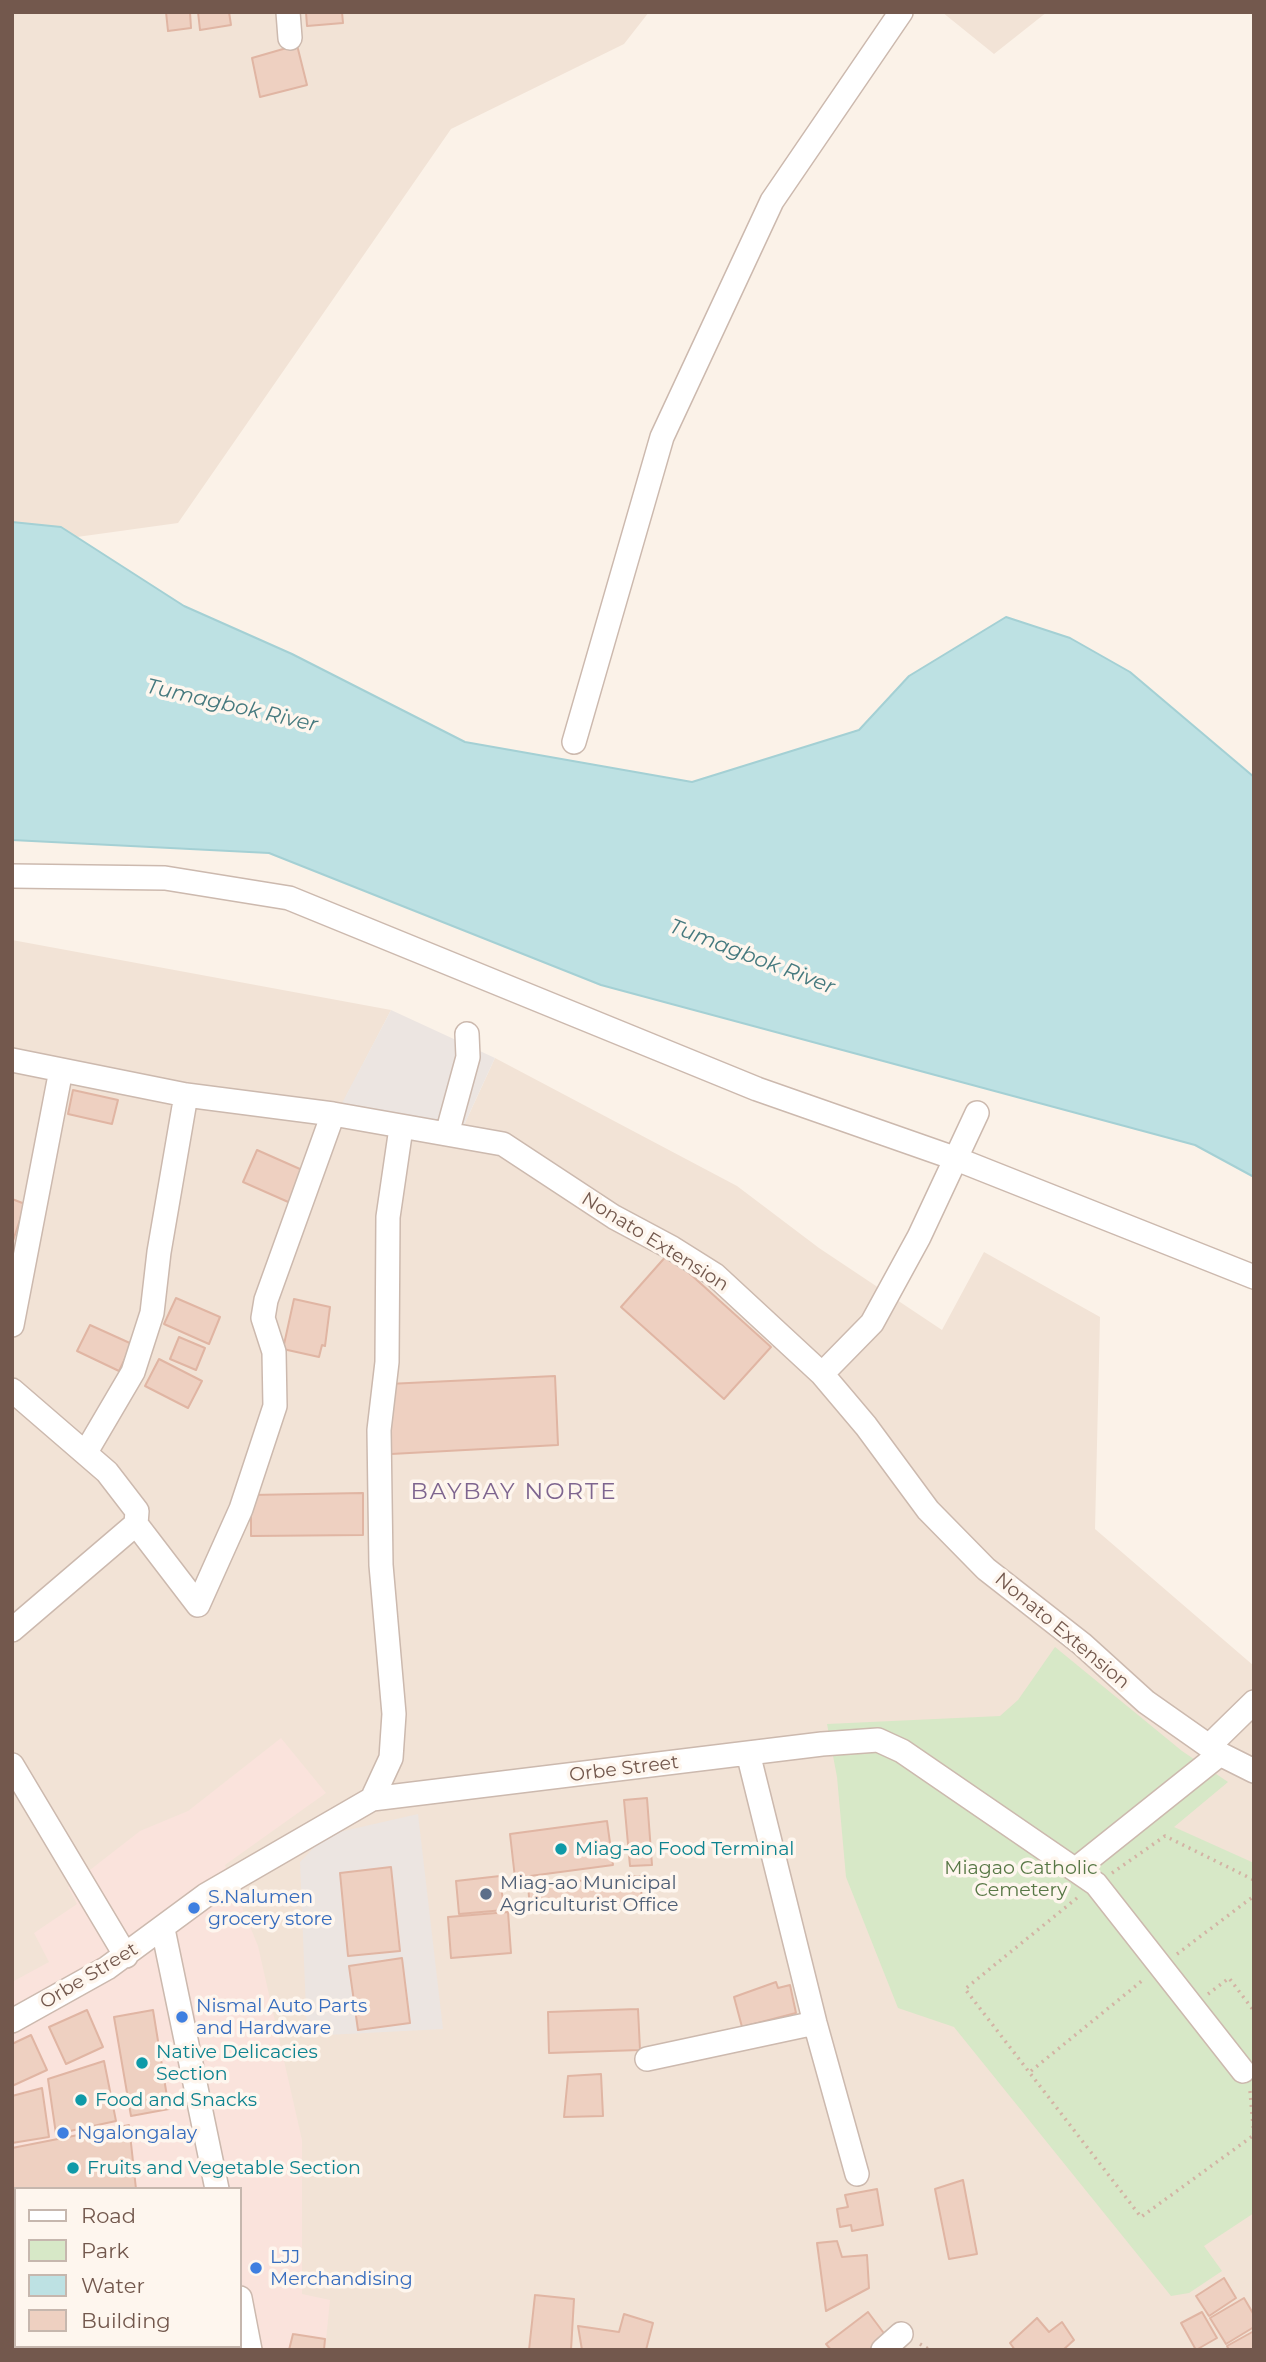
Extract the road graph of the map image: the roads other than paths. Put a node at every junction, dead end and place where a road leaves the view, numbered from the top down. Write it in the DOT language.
graph roads {
  1 [pos="288,12"];
  2 [pos="901,12"];
  3 [pos="290,38"];
  4 [pos="574,742"];
  5 [pos="12,876"];
  6 [pos="467,1034"];
  7 [pos="12,1060"];
  8 [pos="61,1070"];
  9 [pos="186,1095"];
  10 [pos="977,1113"];
  11 [pos="332,1114"];
  12 [pos="401,1128"];
  13 [pos="447,1134"];
  14 [pos="954,1158"];
  15 [pos="1254,1278"];
  16 [pos="12,1325"];
  17 [pos="822,1374"];
  18 [pos="12,1390"];
  19 [pos="86,1452"];
  20 [pos="136,1524"];
  21 [pos="12,1630"];
  22 [pos="1254,1702"];
  23 [pos="1214,1750"];
  24 [pos="748,1753"];
  25 [pos="12,1765"];
  26 [pos="1254,1771"];
  27 [pos="373,1799"];
  28 [pos="1076,1869"];
  29 [pos="168,1925"];
  30 [pos="126,1955"];
  31 [pos="12,2021"];
  32 [pos="815,2023"];
  33 [pos="647,2059"];
  34 [pos="1243,2071"];
  35 [pos="858,2174"];
  36 [pos="217,2187"];
  37 [pos="242,2308"];
  38 [pos="901,2334"];
  39 [pos="250,2350"];
  40 [pos="883,2350"];
  1 -- 3 [label="street"];
  2 -- 4 [label="street"];
  5 -- 14 [label="street"];
  6 -- 13 [label="street"];
  7 -- 8 [label="street, Nonato Extension"];
  8 -- 9 [label="street, Nonato Extension"];
  8 -- 16 [label="street"];
  9 -- 11 [label="street, Nonato Extension"];
  9 -- 19 [label="street"];
  10 -- 14 [label="street"];
  11 -- 12 [label="street, Nonato Extension"];
  11 -- 20 [label="street"];
  12 -- 13 [label="street, Nonato Extension"];
  12 -- 27 [label="street"];
  13 -- 17 [label="street, Nonato Extension"];
  14 -- 15 [label="street"];
  14 -- 17 [label="street"];
  17 -- 23 [label="street, Nonato Extension"];
  18 -- 19 [label="street"];
  19 -- 20 [label="street"];
  20 -- 21 [label="street"];
  22 -- 23 [label="street"];
  23 -- 26 [label="street, Nonato Extension"];
  23 -- 28 [label="street"];
  24 -- 27 [label="street, Orbe Street"];
  24 -- 28 [label="street, Orbe Street"];
  24 -- 32 [label="street"];
  25 -- 30 [label="street"];
  27 -- 29 [label="street, Orbe Street"];
  28 -- 34 [label="street, Orbe Street"];
  29 -- 30 [label="street, Orbe Street"];
  29 -- 36 [label="street"];
  30 -- 31 [label="street, Orbe Street"];
  32 -- 33 [label="street"];
  32 -- 35 [label="street"];
  37 -- 39 [label="street"];
  38 -- 40 [label="street"];
}
